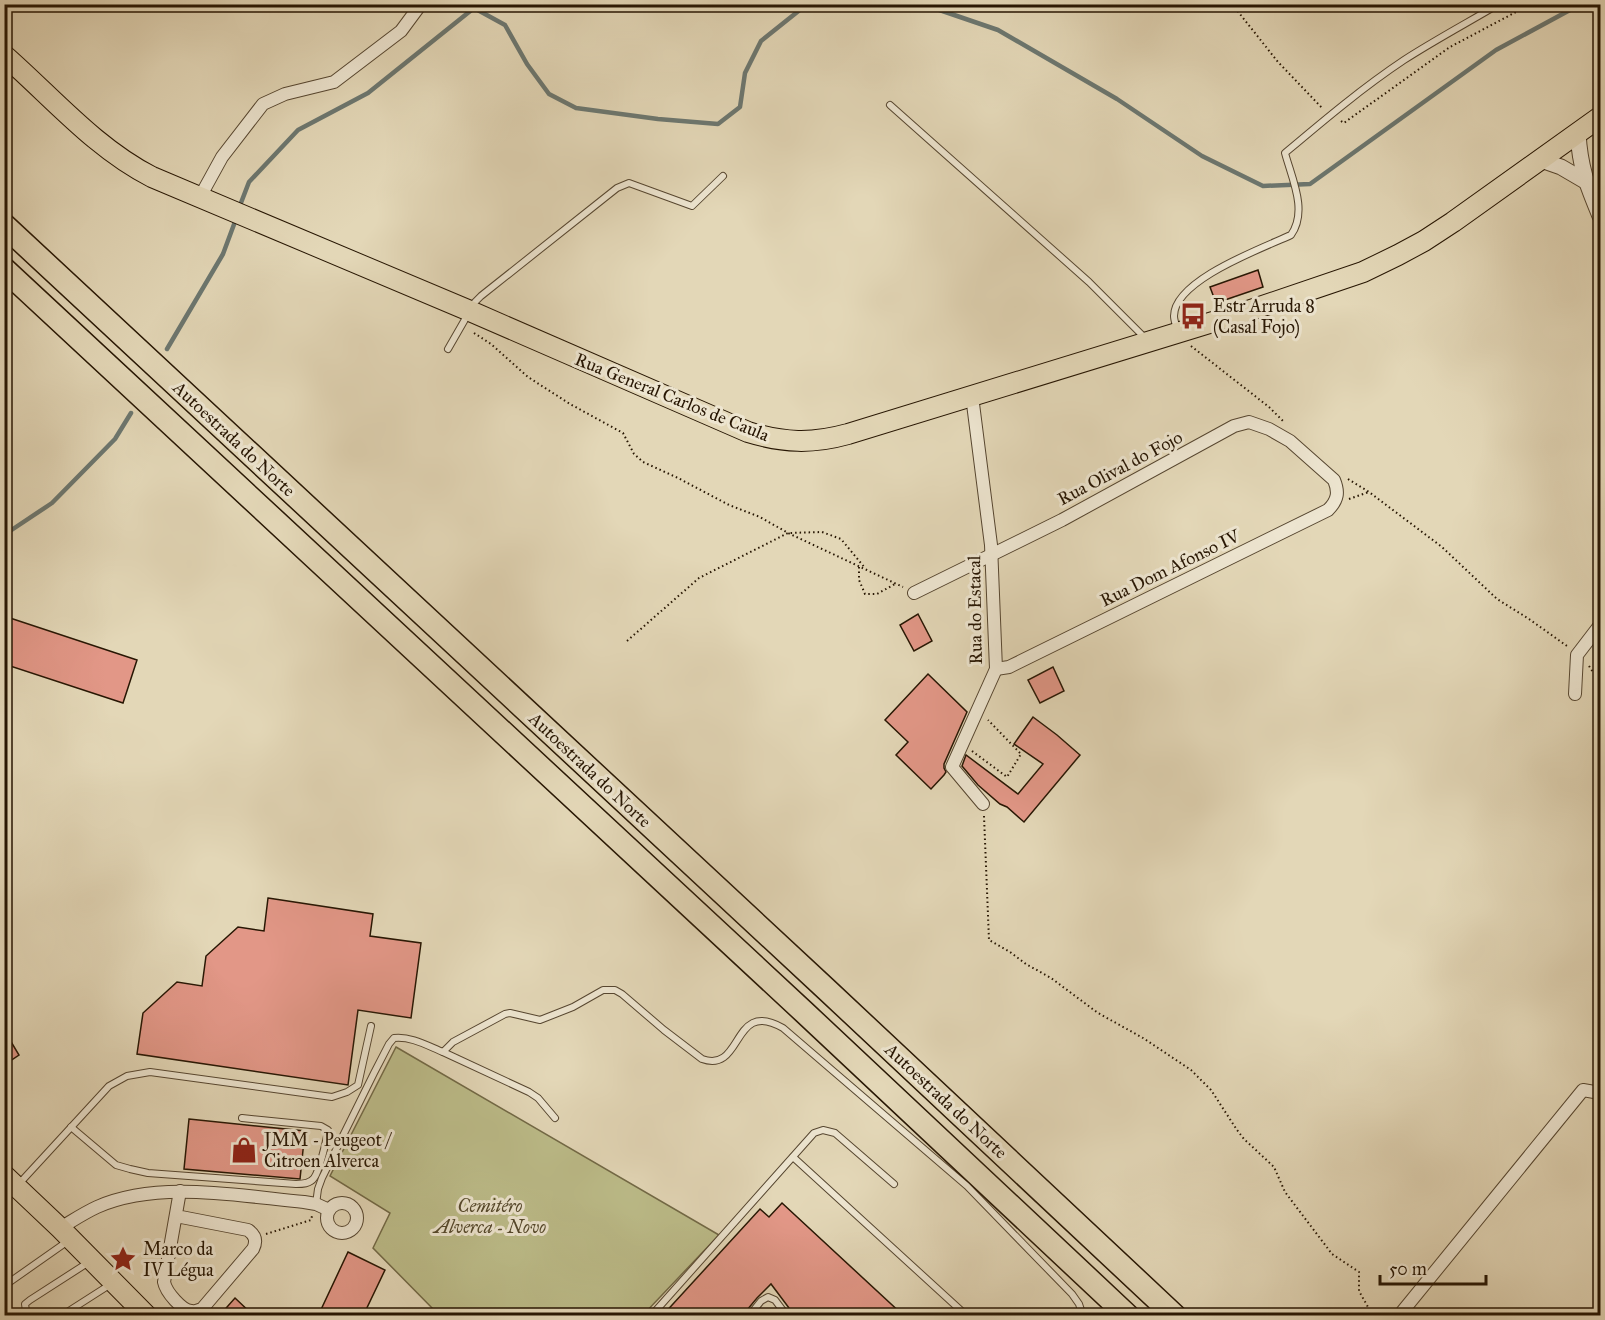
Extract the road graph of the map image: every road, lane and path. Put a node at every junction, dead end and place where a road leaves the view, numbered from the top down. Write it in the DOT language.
graph roads {
  1 [pos="421,4"];
  2 [pos="1233,4"];
  3 [pos="1499,4"];
  4 [pos="1531,4"];
  5 [pos="4,55"];
  6 [pos="890,105"];
  7 [pos="1329,116"];
  8 [pos="1600,117"];
  9 [pos="1578,133"];
  10 [pos="1541,160"];
  11 [pos="723,176"];
  12 [pos="1585,182"];
  13 [pos="200,197"];
  14 [pos="1600,216"];
  15 [pos="4,225"];
  16 [pos="4,269"];
  17 [pos="466,318"];
  18 [pos="1178,333"];
  19 [pos="1149,342"];
  20 [pos="448,348"];
  21 [pos="972,396"];
  22 [pos="1290,441"];
  23 [pos="1334,480"];
  24 [pos="1369,492"];
  25 [pos="1333,504"];
  26 [pos="788,533"];
  27 [pos="992,555"];
  28 [pos="860,567"];
  29 [pos="867,571"];
  30 [pos="895,584"];
  31 [pos="914,593"];
  32 [pos="1600,625"];
  33 [pos="627,641"];
  34 [pos="1577,655"];
  35 [pos="996,669"];
  36 [pos="1600,683"];
  37 [pos="1575,694"];
  38 [pos="978,709"];
  39 [pos="963,743"];
  40 [pos="983,804"];
  41 [pos="371,1026"];
  42 [pos="443,1053"];
  43 [pos="1600,1093"];
  44 [pos="242,1118"];
  45 [pos="555,1118"];
  46 [pos="71,1127"];
  47 [pos="793,1156"];
  48 [pos="11,1180"];
  49 [pos="894,1184"];
  50 [pos="180,1191"];
  51 [pos="316,1204"];
  52 [pos="329,1210"];
  53 [pos="176,1216"];
  54 [pos="66,1233"];
  55 [pos="255,1238"];
  56 [pos="93,1260"];
  57 [pos="114,1282"];
  58 [pos="4,1286"];
  59 [pos="30,1316"];
  60 [pos="61,1316"];
  61 [pos="147,1316"];
  62 [pos="651,1316"];
  63 [pos="749,1316"];
  64 [pos="787,1316"];
  65 [pos="967,1316"];
  66 [pos="1083,1316"];
  67 [pos="1128,1316"];
  68 [pos="1175,1316"];
  69 [pos="1373,1316"];
  70 [pos="1404,1316"];
  1 -- 13 [label="street"];
  2 -- 7 [label="path"];
  3 -- 7 [label="lane"];
  4 -- 7 [label="path"];
  5 -- 13 [label="main road, Rua General Carlos de Caula"];
  6 -- 19 [label="lane"];
  7 -- 18 [label="lane"];
  8 -- 9 [label="main road, Rua General Carlos de Caula"];
  9 -- 10 [label="main road, Rua General Carlos de Caula"];
  9 -- 12 [label="street"];
  10 -- 12 [label="street"];
  10 -- 18 [label="main road, Rua General Carlos de Caula"];
  11 -- 17 [label="lane"];
  12 -- 14 [label="street"];
  13 -- 17 [label="main road, Rua General Carlos de Caula"];
  15 -- 68 [label="highway, Autoestrada do Norte"];
  16 -- 67 [label="highway, Autoestrada do Norte"];
  17 -- 20 [label="lane"];
  17 -- 21 [label="main road, Rua General Carlos de Caula"];
  17 -- 26 [label="path"];
  18 -- 19 [label="main road, Rua General Carlos de Caula"];
  18 -- 22 [label="path"];
  19 -- 21 [label="main road, Rua General Carlos de Caula"];
  21 -- 27 [label="street, Rua do Estacal"];
  22 -- 23 [label="street, Rua Olival do Fojo"];
  22 -- 27 [label="street, Rua Olival do Fojo"];
  23 -- 24 [label="path"];
  23 -- 25 [label="street"];
  24 -- 25 [label="path"];
  24 -- 34 [label="path"];
  25 -- 35 [label="street, Rua Dom Afonso IV"];
  26 -- 28 [label="path"];
  26 -- 29 [label="path"];
  26 -- 33 [label="path"];
  27 -- 31 [label="street, Rua Olival do Fojo"];
  27 -- 35 [label="street, Rua do Estacal"];
  28 -- 29 [label="path"];
  28 -- 30 [label="path"];
  29 -- 30 [label="path"];
  30 -- 31 [label="path"];
  32 -- 34 [label="street"];
  34 -- 36 [label="path"];
  34 -- 37 [label="street"];
  35 -- 38 [label="street, Rua do Estacal"];
  38 -- 39 [label="street, Rua do Estacal"];
  38 -- 39 [label="path"];
  39 -- 40 [label="street, Rua do Estacal"];
  40 -- 69 [label="path"];
  41 -- 46 [label="lane"];
  42 -- 45 [label="lane"];
  42 -- 51 [label="lane"];
  42 -- 66 [label="lane"];
  43 -- 70 [label="street"];
  44 -- 46 [label="lane"];
  46 -- 48 [label="lane"];
  47 -- 49 [label="lane"];
  47 -- 62 [label="lane"];
  47 -- 65 [label="lane"];
  48 -- 54 [label="main road"];
  50 -- 51 [label="street"];
  50 -- 53 [label="street"];
  50 -- 54 [label="street"];
  51 -- 52 [label="street"];
  51 -- 55 [label="path"];
  53 -- 55 [label="street"];
  53 -- 55 [label="street"];
  54 -- 56 [label="main road"];
  54 -- 58 [label="lane"];
  56 -- 57 [label="main road"];
  56 -- 59 [label="lane"];
  57 -- 60 [label="lane"];
  57 -- 61 [label="main road"];
  63 -- 64 [label="lane"];
}
